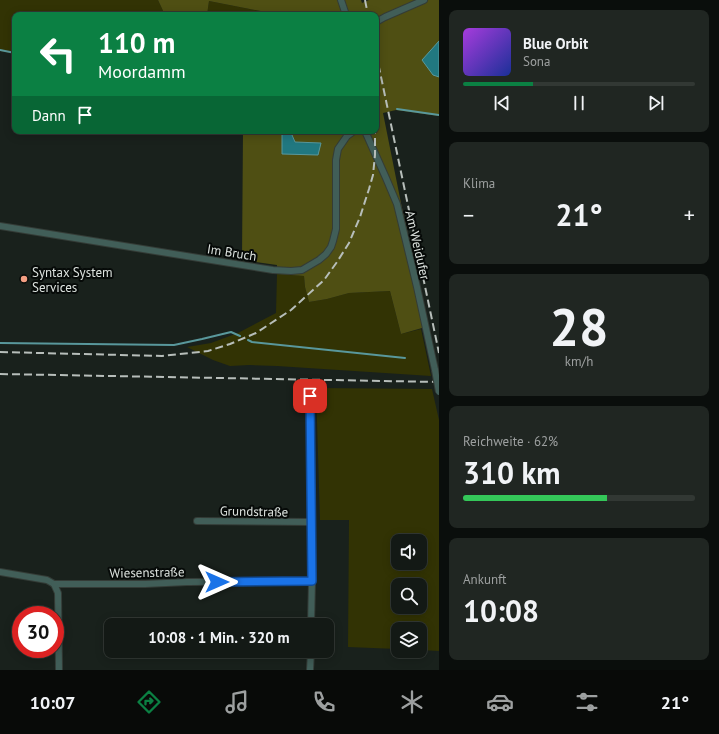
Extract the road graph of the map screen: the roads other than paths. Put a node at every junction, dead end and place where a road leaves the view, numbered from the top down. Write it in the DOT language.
graph roads {
  1 [pos="341,0"];
  2 [pos="424,0"];
  3 [pos="345,12"];
  4 [pos="379,20"];
  5 [pos="350,134"];
  6 [pos="366,134"];
  7 [pos="0,226"];
  8 [pos="439,392"];
  9 [pos="310,396"];
  10 [pos="196,521"];
  11 [pos="312,522"];
  12 [pos="0,572"];
  13 [pos="312,581"];
  14 [pos="54,584"];
  15 [pos="311,618"];
  16 [pos="311,658"];
  17 [pos="59,670"];
  18 [pos="310,670"];
  1 -- 3 [label="street"];
  2 -- 4 [label="street"];
  5 -- 7 [label="street, Im Bruch"];
  6 -- 8 [label="street, Am Weidufer, bridge"];
  9 -- 11 [label="street"];
  10 -- 11 [label="street, Grundstraße"];
  11 -- 13 [label="street"];
  12 -- 14 [label="street, Wiesenstraße"];
  13 -- 14 [label="street, Wiesenstraße"];
  13 -- 15 [label="street"];
  14 -- 17 [label="street"];
  16 -- 18 [label="street"];
}
